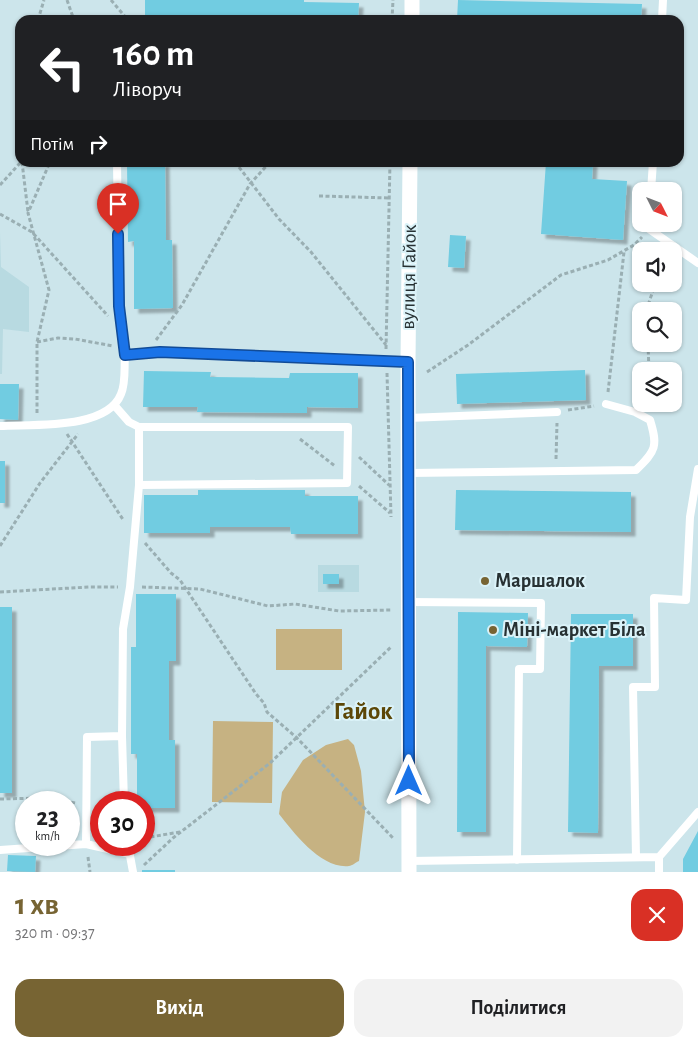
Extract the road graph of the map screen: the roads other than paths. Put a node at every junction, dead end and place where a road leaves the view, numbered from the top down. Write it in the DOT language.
graph roads {
  1 [pos="412,0"];
  2 [pos="663,0"];
  3 [pos="412,15"];
  4 [pos="662,15"];
  5 [pos="117,167"];
  6 [pos="410,167"];
  7 [pos="653,167"];
  8 [pos="652,182"];
  9 [pos="657,232"];
  10 [pos="698,263"];
  11 [pos="124,352"];
  12 [pos="408,362"];
  13 [pos="606,404"];
  14 [pos="115,406"];
  15 [pos="557,412"];
  16 [pos="408,418"];
  17 [pos="0,426"];
  18 [pos="139,427"];
  19 [pos="698,469"];
  20 [pos="408,473"];
  21 [pos="138,485"];
  22 [pos="408,602"];
  23 [pos="122,736"];
  24 [pos="124,791"];
  25 [pos="698,812"];
  26 [pos="86,844"];
  27 [pos="90,845"];
  28 [pos="0,850"];
  29 [pos="130,856"];
  30 [pos="636,857"];
  31 [pos="659,857"];
  32 [pos="516,860"];
  33 [pos="409,866"];
  34 [pos="133,871"];
  35 [pos="659,872"];
  1 -- 3 [label="street"];
  2 -- 4 [label="lane"];
  5 -- 11 [label="lane"];
  6 -- 12 [label="street, вулиця Гайок"];
  7 -- 8 [label="lane"];
  9 -- 10 [label="lane"];
  11 -- 12 [label="lane"];
  11 -- 14 [label="lane"];
  12 -- 16 [label="street, вулиця Гайок"];
  13 -- 20 [label="lane"];
  14 -- 17 [label="lane"];
  14 -- 18 [label="lane"];
  15 -- 16 [label="lane"];
  16 -- 20 [label="street, вулиця Гайок"];
  18 -- 21 [label="lane"];
  18 -- 21 [label="lane"];
  19 -- 30 [label="lane"];
  20 -- 22 [label="street, вулиця Гайок"];
  21 -- 23 [label="lane"];
  22 -- 32 [label="lane"];
  22 -- 33 [label="street, вулиця Гайок"];
  23 -- 24 [label="lane"];
  23 -- 26 [label="lane"];
  25 -- 31 [label="lane"];
  26 -- 27 [label="lane"];
  26 -- 28 [label="lane"];
  29 -- 34 [label="lane"];
  30 -- 31 [label="lane"];
  30 -- 32 [label="lane"];
  31 -- 35 [label="lane"];
  32 -- 33 [label="lane"];
}
